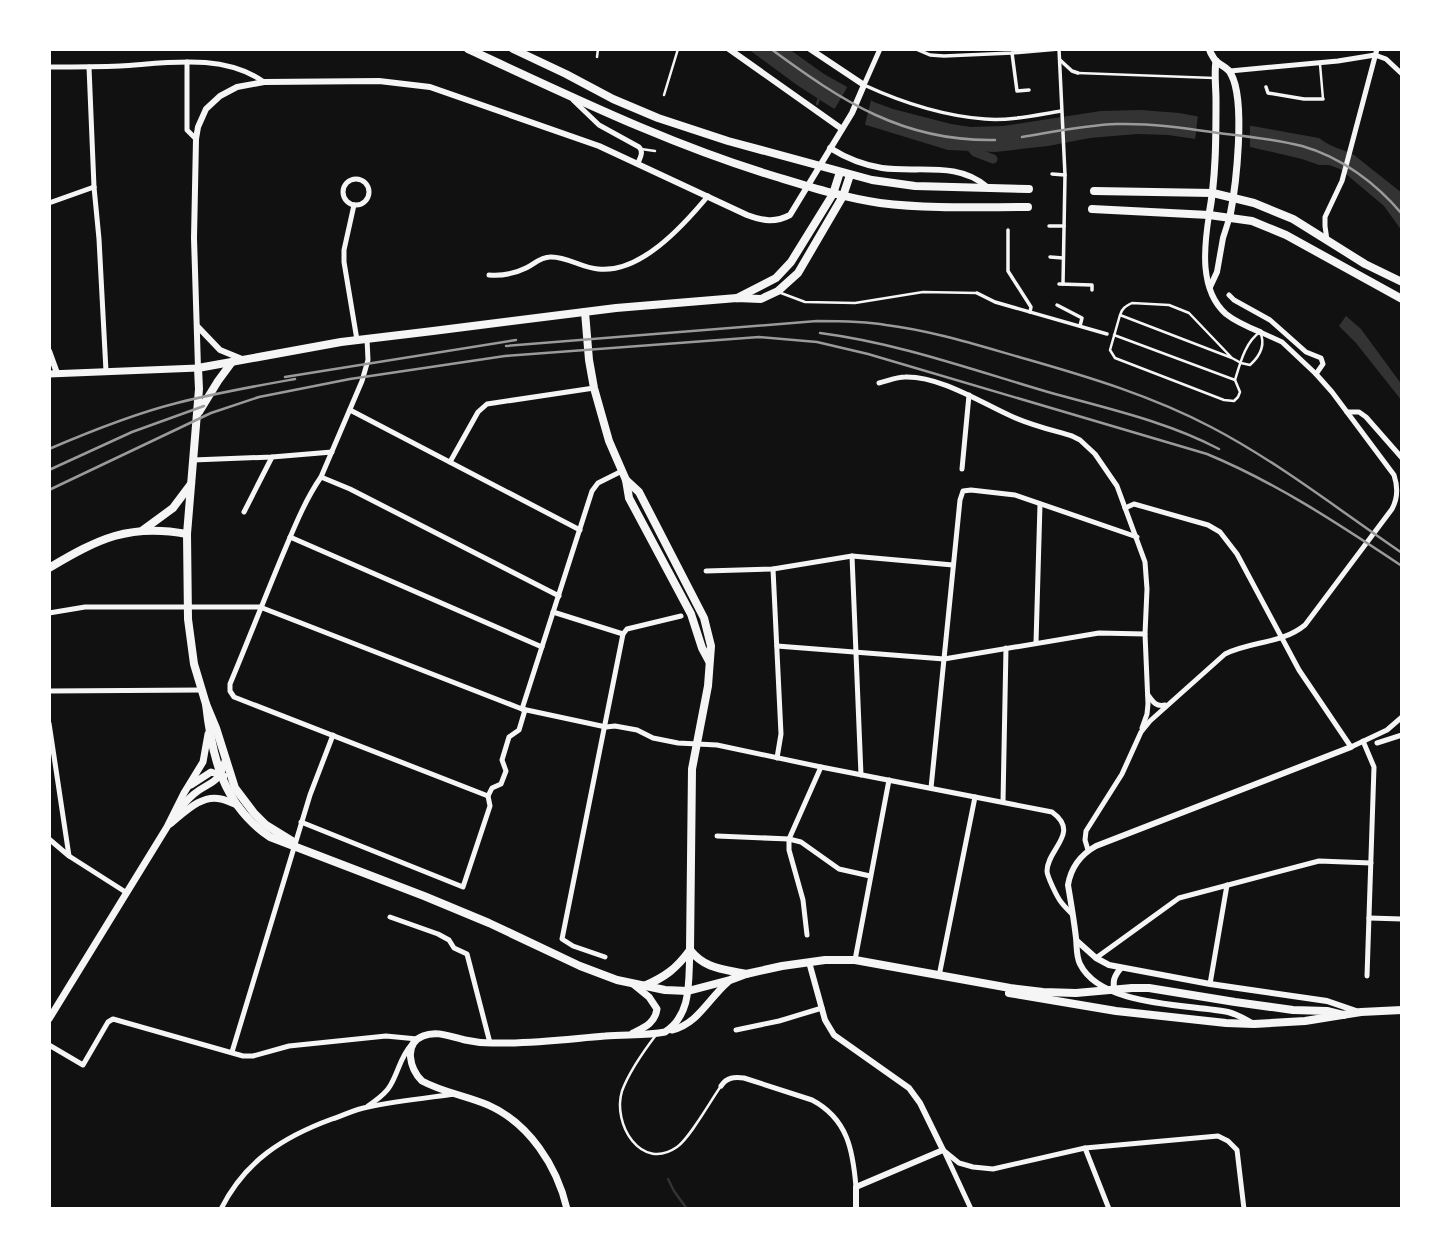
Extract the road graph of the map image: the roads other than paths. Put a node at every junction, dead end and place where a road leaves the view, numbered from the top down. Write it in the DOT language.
graph roads {
  1 [pos="468,49"];
  2 [pos="513,49"];
  3 [pos="598,49"];
  4 [pos="678,49"];
  5 [pos="729,49"];
  6 [pos="880,49"];
  7 [pos="916,49"];
  8 [pos="1059,49"];
  9 [pos="813,50"];
  10 [pos="961,50"];
  11 [pos="1210,51"];
  12 [pos="1376,52"];
  13 [pos="1012,54"];
  14 [pos="961,56"];
  15 [pos="597,57"];
  16 [pos="1060,60"];
  17 [pos="1216,61"];
  18 [pos="187,62"];
  19 [pos="1320,62"];
  20 [pos="49,67"];
  21 [pos="89,67"];
  22 [pos="554,68"];
  23 [pos="1230,71"];
  24 [pos="1077,74"];
  25 [pos="1402,74"];
  26 [pos="1215,78"];
  27 [pos="264,82"];
  28 [pos="547,86"];
  29 [pos="864,87"];
  30 [pos="1266,87"];
  31 [pos="1029,90"];
  32 [pos="664,95"];
  33 [pos="571,98"];
  34 [pos="1324,99"];
  35 [pos="1061,112"];
  36 [pos="844,126"];
  37 [pos="196,139"];
  38 [pos="830,148"];
  39 [pos="641,149"];
  40 [pos="655,151"];
  41 [pos="638,163"];
  42 [pos="840,172"];
  43 [pos="1072,173"];
  44 [pos="1052,174"];
  45 [pos="1065,174"];
  46 [pos="850,175"];
  47 [pos="94,187"];
  48 [pos="988,188"];
  49 [pos="1029,189"];
  50 [pos="1094,191"];
  51 [pos="1213,193"];
  52 [pos="833,194"];
  53 [pos="844,196"];
  54 [pos="708,197"];
  55 [pos="1234,197"];
  56 [pos="49,202"];
  57 [pos="354,205"];
  58 [pos="1028,207"];
  59 [pos="1092,209"];
  60 [pos="1209,215"];
  61 [pos="1230,216"];
  62 [pos="1049,226"];
  63 [pos="1064,226"];
  64 [pos="1008,230"];
  65 [pos="1327,240"];
  66 [pos="1050,257"];
  67 [pos="1063,258"];
  68 [pos="489,275"];
  69 [pos="1402,282"];
  70 [pos="1210,287"];
  71 [pos="1092,290"];
  72 [pos="778,291"];
  73 [pos="977,293"];
  74 [pos="995,295"];
  75 [pos="1229,295"];
  76 [pos="737,298"];
  77 [pos="1402,299"];
  78 [pos="995,302"];
  79 [pos="1057,305"];
  80 [pos="585,312"];
  81 [pos="1030,312"];
  82 [pos="1120,314"];
  83 [pos="197,325"];
  84 [pos="1080,326"];
  85 [pos="1260,332"];
  86 [pos="1107,334"];
  87 [pos="1114,335"];
  88 [pos="362,340"];
  89 [pos="49,351"];
  90 [pos="1232,358"];
  91 [pos="243,360"];
  92 [pos="232,362"];
  93 [pos="1241,363"];
  94 [pos="198,368"];
  95 [pos="106,371"];
  96 [pos="53,374"];
  97 [pos="1316,374"];
  98 [pos="1235,380"];
  99 [pos="879,383"];
  100 [pos="594,388"];
  101 [pos="969,395"];
  102 [pos="350,410"];
  103 [pos="1347,412"];
  104 [pos="197,414"];
  105 [pos="332,452"];
  106 [pos="272,457"];
  107 [pos="1402,458"];
  108 [pos="193,460"];
  109 [pos="450,462"];
  110 [pos="962,468"];
  111 [pos="624,476"];
  112 [pos="321,477"];
  113 [pos="191,484"];
  114 [pos="1040,503"];
  115 [pos="1125,508"];
  116 [pos="244,512"];
  117 [pos="143,530"];
  118 [pos="580,530"];
  119 [pos="187,534"];
  120 [pos="290,537"];
  121 [pos="1137,537"];
  122 [pos="852,556"];
  123 [pos="953,565"];
  124 [pos="49,568"];
  125 [pos="772,569"];
  126 [pos="706,571"];
  127 [pos="559,596"];
  128 [pos="188,606"];
  129 [pos="260,607"];
  130 [pos="554,612"];
  131 [pos="49,613"];
  132 [pos="681,617"];
  133 [pos="623,634"];
  134 [pos="1145,634"];
  135 [pos="1281,639"];
  136 [pos="1036,643"];
  137 [pos="777,646"];
  138 [pos="542,647"];
  139 [pos="1006,648"];
  140 [pos="856,652"];
  141 [pos="944,659"];
  142 [pos="202,690"];
  143 [pos="49,691"];
  144 [pos="1147,694"];
  145 [pos="206,704"];
  146 [pos="1168,704"];
  147 [pos="524,709"];
  148 [pos="1402,717"];
  149 [pos="49,723"];
  150 [pos="606,727"];
  151 [pos="209,729"];
  152 [pos="1141,732"];
  153 [pos="1402,734"];
  154 [pos="333,735"];
  155 [pos="1363,741"];
  156 [pos="696,743"];
  157 [pos="1377,743"];
  158 [pos="1351,747"];
  159 [pos="777,758"];
  160 [pos="225,761"];
  161 [pos="821,767"];
  162 [pos="221,774"];
  163 [pos="861,775"];
  164 [pos="889,780"];
  165 [pos="235,788"];
  166 [pos="931,788"];
  167 [pos="184,793"];
  168 [pos="488,796"];
  169 [pos="975,796"];
  170 [pos="1003,802"];
  171 [pos="237,805"];
  172 [pos="301,822"];
  173 [pos="167,827"];
  174 [pos="717,836"];
  175 [pos="49,839"];
  176 [pos="789,839"];
  177 [pos="1088,850"];
  178 [pos="312,852"];
  179 [pos="69,856"];
  180 [pos="1371,863"];
  181 [pos="870,876"];
  182 [pos="1052,882"];
  183 [pos="1068,885"];
  184 [pos="1227,885"];
  185 [pos="127,893"];
  186 [pos="1072,914"];
  187 [pos="390,917"];
  188 [pos="1369,918"];
  189 [pos="1402,919"];
  190 [pos="807,935"];
  191 [pos="1077,941"];
  192 [pos="690,950"];
  193 [pos="1077,952"];
  194 [pos="605,957"];
  195 [pos="1096,958"];
  196 [pos="855,960"];
  197 [pos="809,962"];
  198 [pos="1121,968"];
  199 [pos="746,974"];
  200 [pos="939,976"];
  201 [pos="1367,976"];
  202 [pos="949,977"];
  203 [pos="730,980"];
  204 [pos="633,984"];
  205 [pos="1210,984"];
  206 [pos="643,986"];
  207 [pos="688,991"];
  208 [pos="1115,993"];
  209 [pos="1327,1006"];
  210 [pos="822,1008"];
  211 [pos="1402,1010"];
  212 [pos="1360,1012"];
  213 [pos="1343,1015"];
  214 [pos="49,1020"];
  215 [pos="1319,1020"];
  216 [pos="1254,1024"];
  217 [pos="668,1030"];
  218 [pos="736,1030"];
  219 [pos="657,1033"];
  220 [pos="633,1034"];
  221 [pos="415,1041"];
  222 [pos="490,1043"];
  223 [pos="49,1045"];
  224 [pos="232,1052"];
  225 [pos="721,1086"];
  226 [pos="458,1094"];
  227 [pos="365,1107"];
  228 [pos="1085,1148"];
  229 [pos="943,1150"];
  230 [pos="856,1187"];
  231 [pos="221,1209"];
  232 [pos="567,1209"];
  233 [pos="856,1209"];
  234 [pos="971,1209"];
  235 [pos="1109,1209"];
  236 [pos="1244,1209"];
  1 -- 28 [label="main road"];
  2 -- 22 [label="main road"];
  3 -- 15 [label="lane"];
  4 -- 32 [label="lane"];
  5 -- 36 [label="street"];
  6 -- 29 [label="street"];
  7 -- 14 [label="street"];
  8 -- 13 [label="street"];
  8 -- 16 [label="street"];
  9 -- 29 [label="street"];
  10 -- 14 [label="street"];
  11 -- 17 [label="main road"];
  12 -- 19 [label="street"];
  12 -- 25 [label="street"];
  12 -- 65 [label="street"];
  13 -- 14 [label="street"];
  13 -- 31 [label="street"];
  16 -- 24 [label="street"];
  16 -- 35 [label="street"];
  17 -- 23 [label="main road"];
  17 -- 26 [label="main road"];
  18 -- 21 [label="street"];
  18 -- 27 [label="street"];
  18 -- 37 [label="street"];
  19 -- 23 [label="street"];
  19 -- 34 [label="lane"];
  20 -- 21 [label="street"];
  21 -- 47 [label="street"];
  22 -- 28 [label="main road"];
  22 -- 42 [label="main road"];
  23 -- 55 [label="main road"];
  24 -- 26 [label="lane"];
  26 -- 51 [label="main road"];
  27 -- 37 [label="street"];
  27 -- 41 [label="street"];
  28 -- 33 [label="main road"];
  29 -- 35 [label="street"];
  29 -- 36 [label="street"];
  30 -- 34 [label="street"];
  33 -- 39 [label="street"];
  33 -- 52 [label="main road"];
  35 -- 45 [label="street"];
  36 -- 38 [label="street"];
  37 -- 83 [label="street"];
  38 -- 48 [label="street"];
  38 -- 54 [label="street"];
  39 -- 40 [label="lane"];
  39 -- 41 [label="street"];
  41 -- 54 [label="street"];
  42 -- 46 [label="main road"];
  42 -- 52 [label="main road"];
  43 -- 45 [label="street"];
  44 -- 45 [label="street"];
  45 -- 63 [label="street"];
  46 -- 48 [label="main road"];
  46 -- 53 [label="main road"];
  47 -- 56 [label="street"];
  47 -- 95 [label="street"];
  48 -- 49 [label="main road"];
  50 -- 51 [label="main road"];
  51 -- 55 [label="main road"];
  51 -- 60 [label="main road"];
  52 -- 53 [label="main road"];
  52 -- 76 [label="main road"];
  53 -- 58 [label="main road"];
  53 -- 72 [label="main road"];
  54 -- 68 [label="street"];
  55 -- 61 [label="main road"];
  55 -- 65 [label="main road"];
  57 -- 57 [label="street"];
  57 -- 88 [label="street"];
  59 -- 60 [label="main road"];
  60 -- 61 [label="main road"];
  60 -- 70 [label="street"];
  61 -- 70 [label="street"];
  61 -- 77 [label="main road"];
  62 -- 63 [label="street"];
  63 -- 67 [label="street"];
  64 -- 81 [label="street"];
  65 -- 69 [label="main road"];
  66 -- 67 [label="street"];
  67 -- 71 [label="street"];
  70 -- 85 [label="street"];
  72 -- 73 [label="lane"];
  72 -- 76 [label="main road"];
  73 -- 78 [label="street"];
  74 -- 78 [label="street"];
  75 -- 97 [label="street"];
  76 -- 80 [label="main road"];
  78 -- 81 [label="street"];
  79 -- 84 [label="street"];
  80 -- 88 [label="main road"];
  80 -- 100 [label="main road"];
  81 -- 84 [label="street"];
  82 -- 87 [label="lane"];
  82 -- 90 [label="lane"];
  82 -- 90 [label="lane"];
  83 -- 91 [label="street"];
  83 -- 94 [label="street"];
  84 -- 86 [label="street"];
  85 -- 93 [label="lane"];
  85 -- 93 [label="lane"];
  85 -- 97 [label="street"];
  87 -- 98 [label="lane"];
  87 -- 98 [label="lane"];
  88 -- 91 [label="main road"];
  88 -- 102 [label="street"];
  89 -- 96 [label="street"];
  90 -- 93 [label="lane"];
  91 -- 92 [label="main road"];
  92 -- 94 [label="main road"];
  92 -- 104 [label="main road"];
  93 -- 98 [label="lane"];
  94 -- 95 [label="main road"];
  94 -- 104 [label="main road"];
  95 -- 96 [label="main road"];
  97 -- 103 [label="street"];
  99 -- 101 [label="street"];
  100 -- 109 [label="street"];
  100 -- 111 [label="main road"];
  101 -- 110 [label="street"];
  101 -- 115 [label="street"];
  102 -- 105 [label="street"];
  102 -- 109 [label="street"];
  103 -- 107 [label="street"];
  103 -- 135 [label="street"];
  104 -- 108 [label="main road"];
  105 -- 106 [label="street"];
  105 -- 112 [label="street"];
  106 -- 108 [label="street"];
  106 -- 116 [label="street"];
  108 -- 113 [label="main road"];
  109 -- 118 [label="street"];
  111 -- 118 [label="street"];
  111 -- 156 [label="main road"];
  112 -- 120 [label="street"];
  112 -- 127 [label="street"];
  113 -- 117 [label="main road"];
  113 -- 119 [label="main road"];
  114 -- 121 [label="street"];
  114 -- 123 [label="street"];
  114 -- 136 [label="street"];
  115 -- 121 [label="street"];
  115 -- 135 [label="street"];
  117 -- 119 [label="main road"];
  117 -- 124 [label="main road"];
  118 -- 127 [label="street"];
  119 -- 128 [label="main road"];
  120 -- 129 [label="street"];
  120 -- 138 [label="street"];
  121 -- 134 [label="street"];
  122 -- 123 [label="street"];
  122 -- 125 [label="street"];
  122 -- 140 [label="street"];
  123 -- 141 [label="street"];
  125 -- 126 [label="street"];
  125 -- 137 [label="street"];
  127 -- 130 [label="street"];
  128 -- 129 [label="street"];
  128 -- 131 [label="street"];
  128 -- 142 [label="main road"];
  129 -- 147 [label="street"];
  129 -- 154 [label="street"];
  130 -- 133 [label="street"];
  130 -- 138 [label="street"];
  132 -- 133 [label="street"];
  133 -- 150 [label="street"];
  134 -- 136 [label="street"];
  134 -- 144 [label="street"];
  135 -- 146 [label="street"];
  135 -- 158 [label="street"];
  136 -- 139 [label="street"];
  137 -- 140 [label="street"];
  137 -- 159 [label="street"];
  138 -- 147 [label="street"];
  139 -- 141 [label="street"];
  139 -- 170 [label="street"];
  140 -- 141 [label="street"];
  140 -- 163 [label="street"];
  141 -- 166 [label="street"];
  142 -- 143 [label="street"];
  142 -- 145 [label="main road"];
  144 -- 146 [label="street"];
  144 -- 152 [label="street"];
  145 -- 151 [label="main road"];
  145 -- 160 [label="main road"];
  146 -- 152 [label="street"];
  147 -- 150 [label="street"];
  147 -- 168 [label="street"];
  148 -- 155 [label="street"];
  149 -- 179 [label="street"];
  150 -- 156 [label="street"];
  150 -- 194 [label="street"];
  151 -- 162 [label="main road"];
  151 -- 167 [label="main road"];
  152 -- 177 [label="street"];
  153 -- 157 [label="street"];
  154 -- 168 [label="street"];
  154 -- 172 [label="street"];
  155 -- 158 [label="street"];
  155 -- 180 [label="street"];
  156 -- 159 [label="street"];
  156 -- 192 [label="main road"];
  158 -- 177 [label="street"];
  159 -- 161 [label="street"];
  160 -- 162 [label="main road"];
  160 -- 165 [label="main road"];
  161 -- 163 [label="street"];
  161 -- 176 [label="street"];
  162 -- 165 [label="main road"];
  162 -- 167 [label="main road"];
  162 -- 171 [label="main road"];
  162 -- 173 [label="main road"];
  163 -- 164 [label="street"];
  164 -- 166 [label="street"];
  164 -- 181 [label="street"];
  165 -- 178 [label="main road"];
  166 -- 169 [label="street"];
  167 -- 173 [label="main road"];
  168 -- 172 [label="street"];
  169 -- 170 [label="street"];
  169 -- 200 [label="street"];
  170 -- 182 [label="street"];
  171 -- 173 [label="main road"];
  171 -- 178 [label="main road"];
  172 -- 224 [label="street"];
  173 -- 185 [label="main road"];
  174 -- 176 [label="street"];
  175 -- 179 [label="street"];
  176 -- 181 [label="street"];
  176 -- 190 [label="street"];
  177 -- 183 [label="street"];
  178 -- 204 [label="main road"];
  179 -- 185 [label="street"];
  180 -- 184 [label="street"];
  180 -- 188 [label="street"];
  181 -- 196 [label="street"];
  182 -- 183 [label="street"];
  182 -- 186 [label="street"];
  183 -- 186 [label="street"];
  184 -- 195 [label="street"];
  184 -- 205 [label="street"];
  185 -- 214 [label="main road"];
  186 -- 191 [label="street"];
  187 -- 222 [label="street"];
  188 -- 189 [label="street"];
  188 -- 201 [label="street"];
  191 -- 193 [label="street"];
  191 -- 195 [label="street"];
  192 -- 199 [label="main road"];
  192 -- 206 [label="main road"];
  192 -- 207 [label="main road"];
  193 -- 195 [label="street"];
  193 -- 208 [label="street"];
  195 -- 198 [label="street"];
  196 -- 197 [label="main road"];
  196 -- 200 [label="main road"];
  197 -- 199 [label="main road"];
  197 -- 210 [label="street"];
  198 -- 205 [label="street"];
  198 -- 208 [label="street"];
  199 -- 203 [label="main road"];
  200 -- 202 [label="main road"];
  202 -- 209 [label="main road"];
  202 -- 216 [label="main road"];
  203 -- 207 [label="main road"];
  203 -- 217 [label="main road"];
  204 -- 206 [label="main road"];
  204 -- 220 [label="main road"];
  205 -- 209 [label="street"];
  206 -- 207 [label="main road"];
  207 -- 217 [label="main road"];
  208 -- 216 [label="street"];
  209 -- 212 [label="street"];
  209 -- 213 [label="main road"];
  209 -- 215 [label="main road"];
  210 -- 218 [label="street"];
  210 -- 229 [label="street"];
  211 -- 212 [label="main road"];
  212 -- 213 [label="main road"];
  213 -- 215 [label="main road"];
  215 -- 216 [label="main road"];
  217 -- 219 [label="main road"];
  219 -- 220 [label="main road"];
  219 -- 225 [label="lane"];
  220 -- 222 [label="main road"];
  221 -- 222 [label="main road"];
  221 -- 224 [label="street"];
  221 -- 226 [label="main road"];
  221 -- 227 [label="street"];
  223 -- 224 [label="street"];
  225 -- 230 [label="street"];
  226 -- 227 [label="street"];
  226 -- 232 [label="main road"];
  227 -- 231 [label="street"];
  228 -- 229 [label="street"];
  228 -- 235 [label="street"];
  228 -- 236 [label="street"];
  229 -- 230 [label="street"];
  229 -- 234 [label="street"];
  230 -- 233 [label="street"];
}
